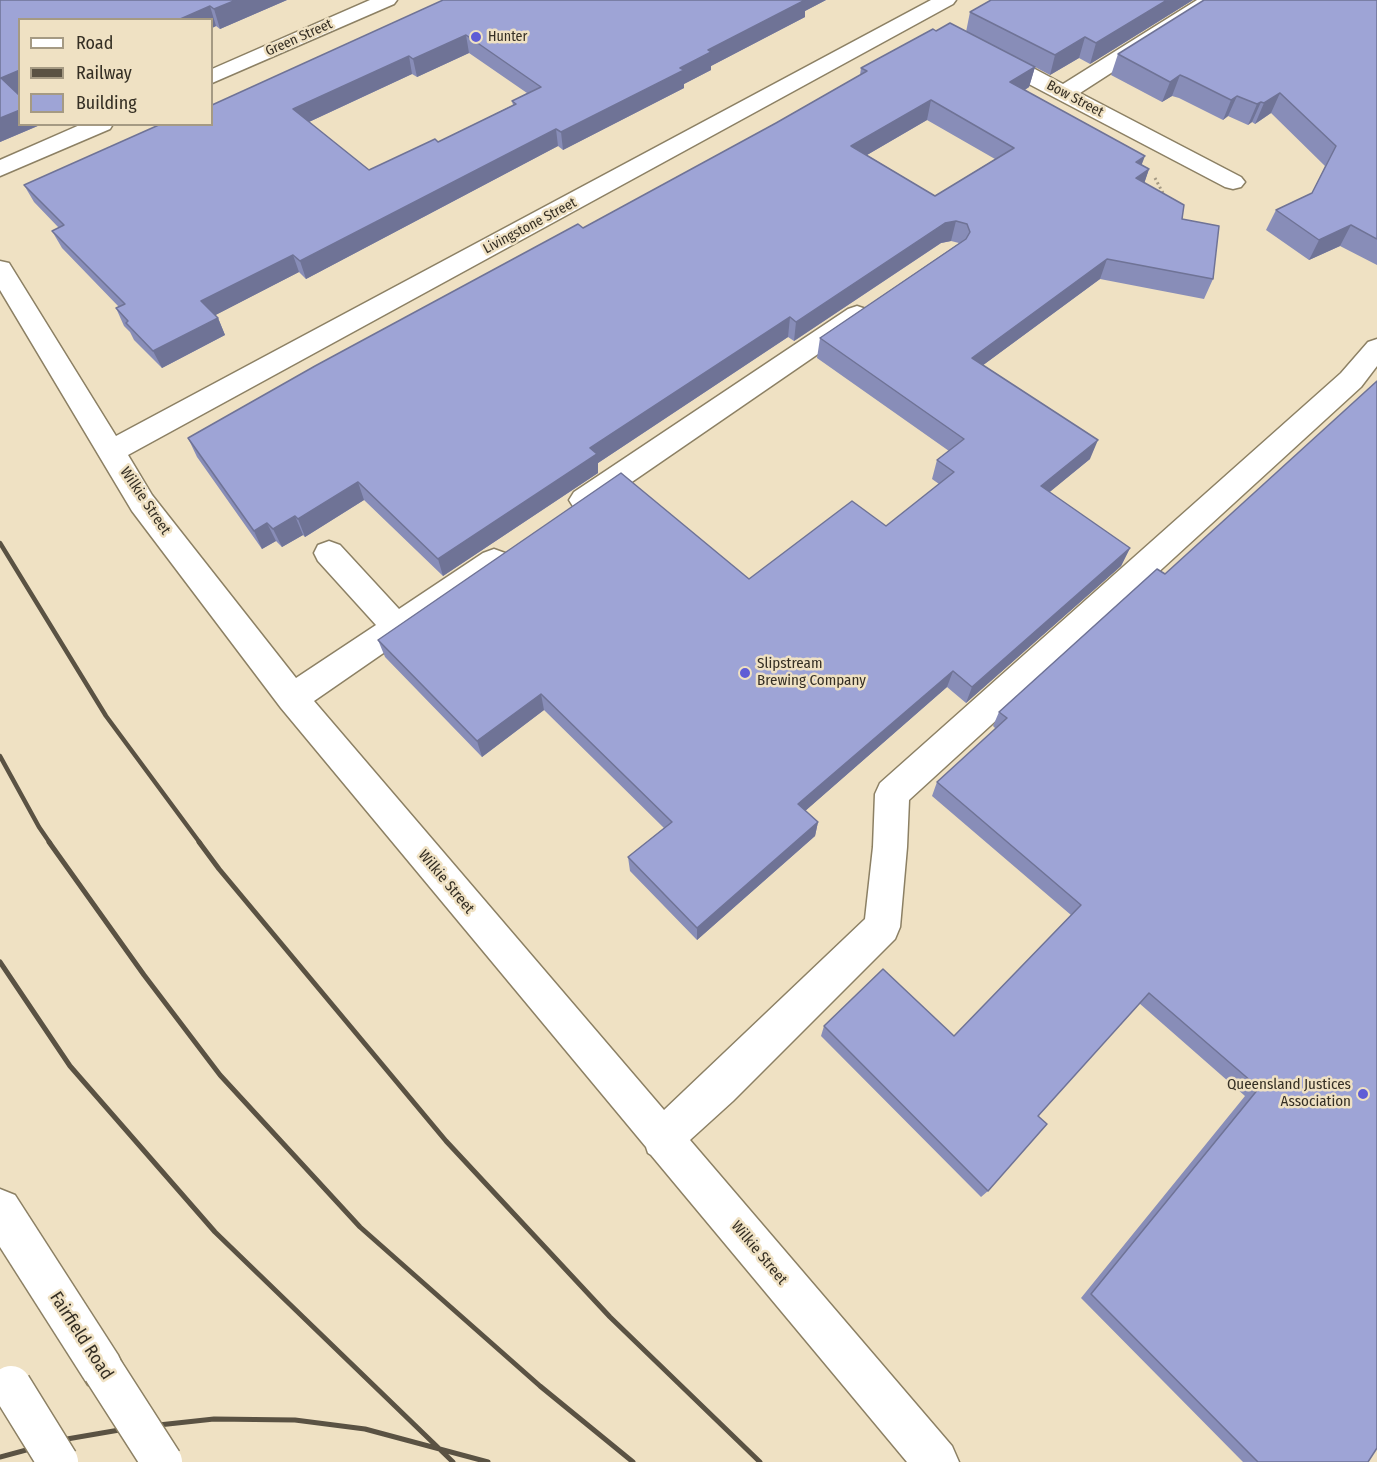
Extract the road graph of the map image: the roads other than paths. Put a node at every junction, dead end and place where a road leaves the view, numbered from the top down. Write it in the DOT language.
graph roads {
  1 [pos="387,0"];
  2 [pos="946,0"];
  3 [pos="1211,0"];
  4 [pos="975,47"];
  5 [pos="213,77"];
  6 [pos="1064,93"];
  7 [pos="97,126"];
  8 [pos="0,169"];
  9 [pos="1233,182"];
  10 [pos="0,269"];
  11 [pos="882,298"];
  12 [pos="1377,348"];
  13 [pos="112,451"];
  14 [pos="565,513"];
  15 [pos="516,546"];
  16 [pos="329,553"];
  17 [pos="397,627"];
  18 [pos="292,699"];
  19 [pos="662,1139"];
  20 [pos="0,1210"];
  21 [pos="5,1377"];
  22 [pos="58,1462"];
  23 [pos="162,1462"];
  24 [pos="936,1462"];
  1 -- 5 [label="street, Green Street"];
  2 -- 13 [label="street, Livingstone Street"];
  3 -- 6 [label="street"];
  4 -- 6 [label="street, Bow Street"];
  6 -- 9 [label="street, Bow Street"];
  7 -- 8 [label="street"];
  10 -- 13 [label="street, Wilkie Street"];
  11 -- 14 [label="street"];
  12 -- 19 [label="street"];
  13 -- 18 [label="street, Wilkie Street"];
  15 -- 17 [label="street"];
  16 -- 17 [label="street"];
  17 -- 18 [label="street"];
  18 -- 19 [label="street, Wilkie Street"];
  19 -- 24 [label="street, Wilkie Street"];
  20 -- 23 [label="street, Fairfield Road, bridge"];
  21 -- 22 [label="street, bridge"];
}
